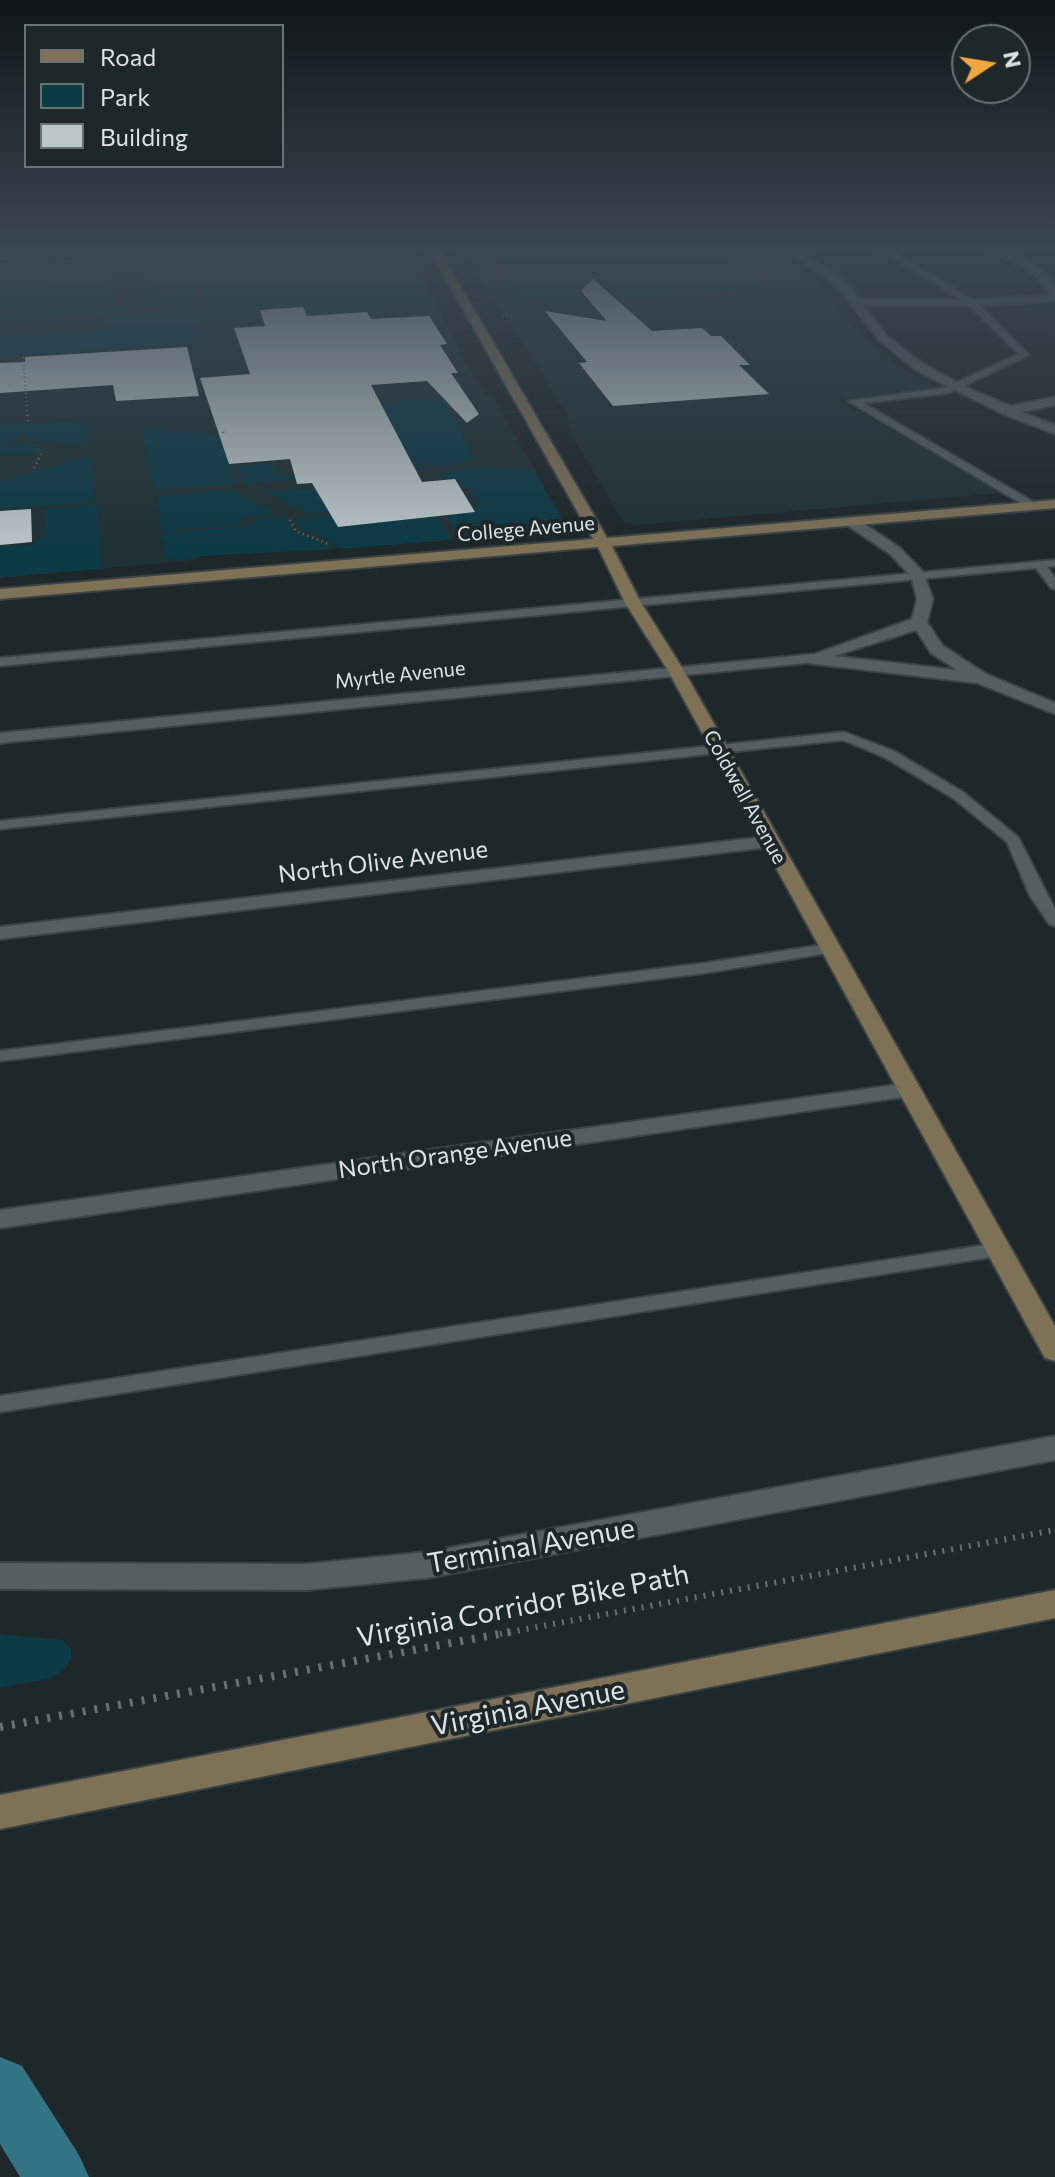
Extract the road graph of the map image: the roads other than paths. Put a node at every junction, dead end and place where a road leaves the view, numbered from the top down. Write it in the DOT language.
graph roads {
  1 [pos="491,348"];
  2 [pos="895,348"];
  3 [pos="1017,348"];
  4 [pos="956,388"];
  5 [pos="1055,401"];
  6 [pos="1007,411"];
  7 [pos="1055,430"];
  8 [pos="1055,504"];
  9 [pos="1033,506"];
  10 [pos="852,522"];
  11 [pos="599,535"];
  12 [pos="1055,563"];
  13 [pos="1039,564"];
  14 [pos="918,575"];
  15 [pos="1055,586"];
  16 [pos="0,594"];
  17 [pos="632,601"];
  18 [pos="919,622"];
  19 [pos="806,658"];
  20 [pos="0,662"];
  21 [pos="675,669"];
  22 [pos="980,678"];
  23 [pos="1055,709"];
  24 [pos="0,738"];
  25 [pos="715,748"];
  26 [pos="0,825"];
  27 [pos="771,842"];
  28 [pos="1055,921"];
  29 [pos="0,933"];
  30 [pos="828,949"];
  31 [pos="0,1056"];
  32 [pos="909,1090"];
  33 [pos="0,1219"];
  34 [pos="998,1250"];
  35 [pos="1055,1351"];
  36 [pos="0,1404"];
  37 [pos="1055,1448"];
  38 [pos="0,1576"];
  39 [pos="1055,1604"];
  40 [pos="0,1812"];
  1 -- 11 [label="street, Coldwell Avenue"];
  2 -- 4 [label="street"];
  3 -- 4 [label="lane"];
  4 -- 6 [label="street"];
  4 -- 9 [label="lane"];
  5 -- 6 [label="street"];
  6 -- 7 [label="street"];
  8 -- 9 [label="street, College Avenue"];
  9 -- 10 [label="street, College Avenue"];
  10 -- 11 [label="street, College Avenue"];
  10 -- 14 [label="street"];
  11 -- 16 [label="street, College Avenue"];
  11 -- 17 [label="street, Coldwell Avenue"];
  12 -- 13 [label="lane"];
  13 -- 14 [label="lane"];
  13 -- 15 [label="lane"];
  14 -- 17 [label="lane"];
  14 -- 18 [label="street"];
  17 -- 20 [label="lane"];
  17 -- 21 [label="street, Coldwell Avenue"];
  18 -- 19 [label="street, Myrtle Avenue"];
  18 -- 22 [label="street"];
  19 -- 21 [label="street, Myrtle Avenue"];
  19 -- 22 [label="street, Myrtle Avenue"];
  21 -- 24 [label="street, Myrtle Avenue"];
  21 -- 25 [label="street, Coldwell Avenue"];
  22 -- 23 [label="street"];
  25 -- 26 [label="lane"];
  25 -- 27 [label="street, Coldwell Avenue"];
  25 -- 28 [label="lane"];
  27 -- 29 [label="street, North Olive Avenue"];
  27 -- 30 [label="street, Coldwell Avenue"];
  30 -- 31 [label="lane"];
  30 -- 32 [label="street, Coldwell Avenue"];
  32 -- 33 [label="street, North Orange Avenue"];
  32 -- 34 [label="street, Coldwell Avenue"];
  34 -- 35 [label="street, Coldwell Avenue"];
  34 -- 36 [label="lane"];
  37 -- 38 [label="street, Terminal Avenue"];
  39 -- 40 [label="street, Virginia Avenue"];
}
